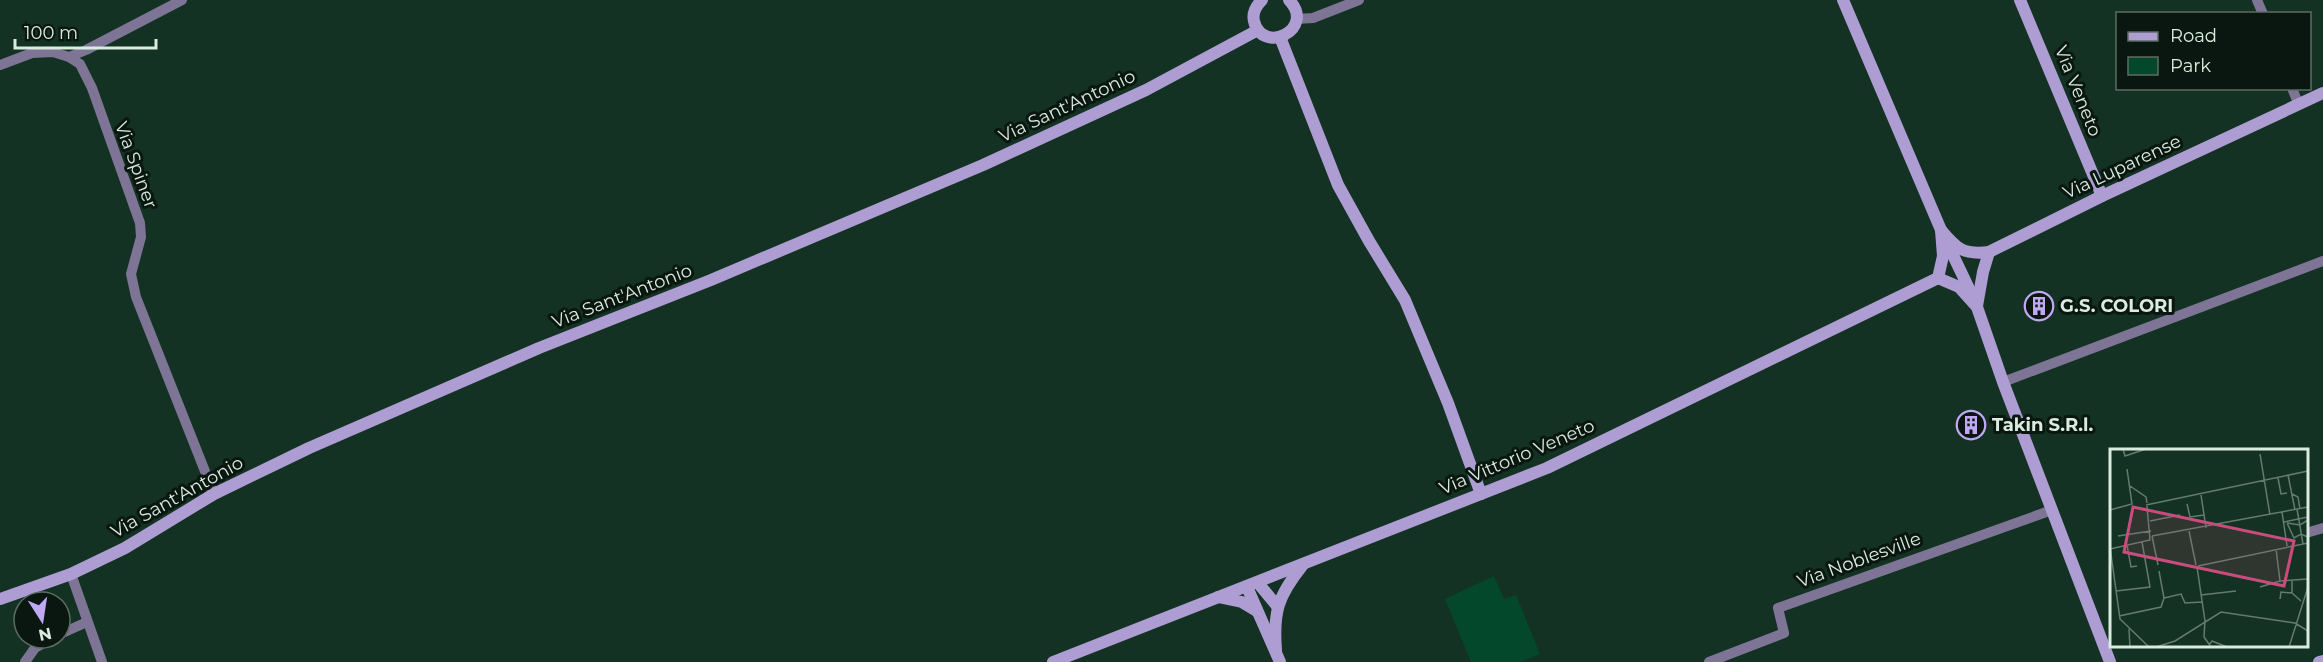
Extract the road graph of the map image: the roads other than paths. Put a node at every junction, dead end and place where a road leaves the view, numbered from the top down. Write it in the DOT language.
graph roads {
  1 [pos="182,0"];
  2 [pos="1289,0"];
  3 [pos="1359,0"];
  4 [pos="1843,0"];
  5 [pos="2020,0"];
  6 [pos="1258,3"];
  7 [pos="1296,20"];
  8 [pos="1258,30"];
  9 [pos="1280,37"];
  10 [pos="69,57"];
  11 [pos="0,65"];
  12 [pos="2293,90"];
  13 [pos="2323,93"];
  14 [pos="2298,103"];
  15 [pos="2102,196"];
  16 [pos="1941,230"];
  17 [pos="1989,252"];
  18 [pos="2323,261"];
  19 [pos="1938,278"];
  20 [pos="1977,307"];
  21 [pos="2003,382"];
  22 [pos="214,494"];
  23 [pos="1481,494"];
  24 [pos="2052,510"];
  25 [pos="2323,528"];
  26 [pos="2308,533"];
  27 [pos="1302,566"];
  28 [pos="70,574"];
  29 [pos="1253,585"];
  30 [pos="1216,597"];
  31 [pos="0,599"];
  32 [pos="1277,606"];
  33 [pos="1257,612"];
  34 [pos="87,622"];
  35 [pos="72,629"];
  36 [pos="1278,656"];
  37 [pos="102,662"];
  38 [pos="1053,662"];
  39 [pos="1709,662"];
  40 [pos="2110,662"];
  1 -- 10 [label="street"];
  2 -- 7 [label="street"];
  3 -- 7 [label="street"];
  4 -- 16 [label="street"];
  5 -- 15 [label="street, Via Veneto"];
  6 -- 8 [label="street"];
  7 -- 9 [label="street"];
  8 -- 9 [label="street"];
  8 -- 22 [label="street, Via Sant'Antonio"];
  9 -- 23 [label="street"];
  10 -- 11 [label="street"];
  10 -- 22 [label="street, Via Spiner"];
  12 -- 14 [label="street"];
  13 -- 14 [label="street, Via Luparense"];
  14 -- 15 [label="street, Via Luparense"];
  15 -- 17 [label="street, Via Luparense"];
  16 -- 17 [label="street"];
  16 -- 19 [label="street"];
  16 -- 20 [label="street"];
  17 -- 20 [label="street"];
  18 -- 21 [label="street"];
  19 -- 20 [label="street"];
  19 -- 23 [label="street, Via Vittorio Veneto"];
  20 -- 21 [label="street"];
  21 -- 24 [label="street"];
  22 -- 28 [label="street, Via Sant'Antonio"];
  23 -- 27 [label="street, Via Vittorio Veneto"];
  24 -- 39 [label="street, Via Noblesville"];
  24 -- 40 [label="street"];
  25 -- 26 [label="street"];
  27 -- 29 [label="street, Via Vittorio Veneto"];
  27 -- 32 [label="street"];
  28 -- 31 [label="street, Via Sant'Antonio"];
  28 -- 34 [label="street"];
  29 -- 30 [label="street, Via Vittorio Veneto"];
  29 -- 32 [label="street"];
  29 -- 33 [label="street"];
  30 -- 33 [label="street"];
  30 -- 38 [label="street, Via Vittorio Veneto"];
  32 -- 36 [label="street"];
  33 -- 36 [label="street"];
  34 -- 35 [label="street"];
  34 -- 37 [label="street"];
}
